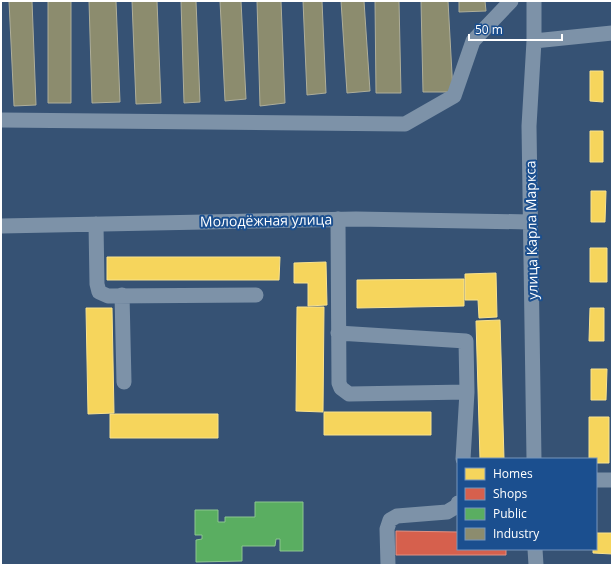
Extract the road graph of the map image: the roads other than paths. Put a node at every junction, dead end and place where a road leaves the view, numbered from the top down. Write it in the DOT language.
graph roads {
  1 [pos="511,1"];
  2 [pos="534,1"];
  3 [pos="612,33"];
  4 [pos="534,41"];
  5 [pos="1,120"];
  6 [pos="338,219"];
  7 [pos="530,222"];
  8 [pos="96,224"];
  9 [pos="1,226"];
  10 [pos="256,295"];
  11 [pos="122,296"];
  12 [pos="338,333"];
  13 [pos="124,382"];
  14 [pos="467,392"];
  15 [pos="463,458"];
  16 [pos="534,458"];
  17 [pos="597,480"];
  18 [pos="612,480"];
  19 [pos="457,506"];
  20 [pos="536,550"];
  21 [pos="388,565"];
  22 [pos="536,565"];
  1 -- 5 [label="street"];
  2 -- 4 [label="street, улица Карла Маркса"];
  3 -- 4 [label="street"];
  4 -- 7 [label="street, улица Карла Маркса"];
  6 -- 7 [label="street, Молодёжная улица"];
  6 -- 8 [label="street, Молодёжная улица"];
  6 -- 12 [label="street"];
  7 -- 16 [label="street, улица Карла Маркса"];
  8 -- 9 [label="street, Молодёжная улица"];
  8 -- 11 [label="street"];
  10 -- 11 [label="street"];
  11 -- 13 [label="street"];
  12 -- 14 [label="street"];
  12 -- 14 [label="street"];
  14 -- 15 [label="street"];
  17 -- 18 [label="street"];
  19 -- 21 [label="street"];
  20 -- 22 [label="street"];
}
